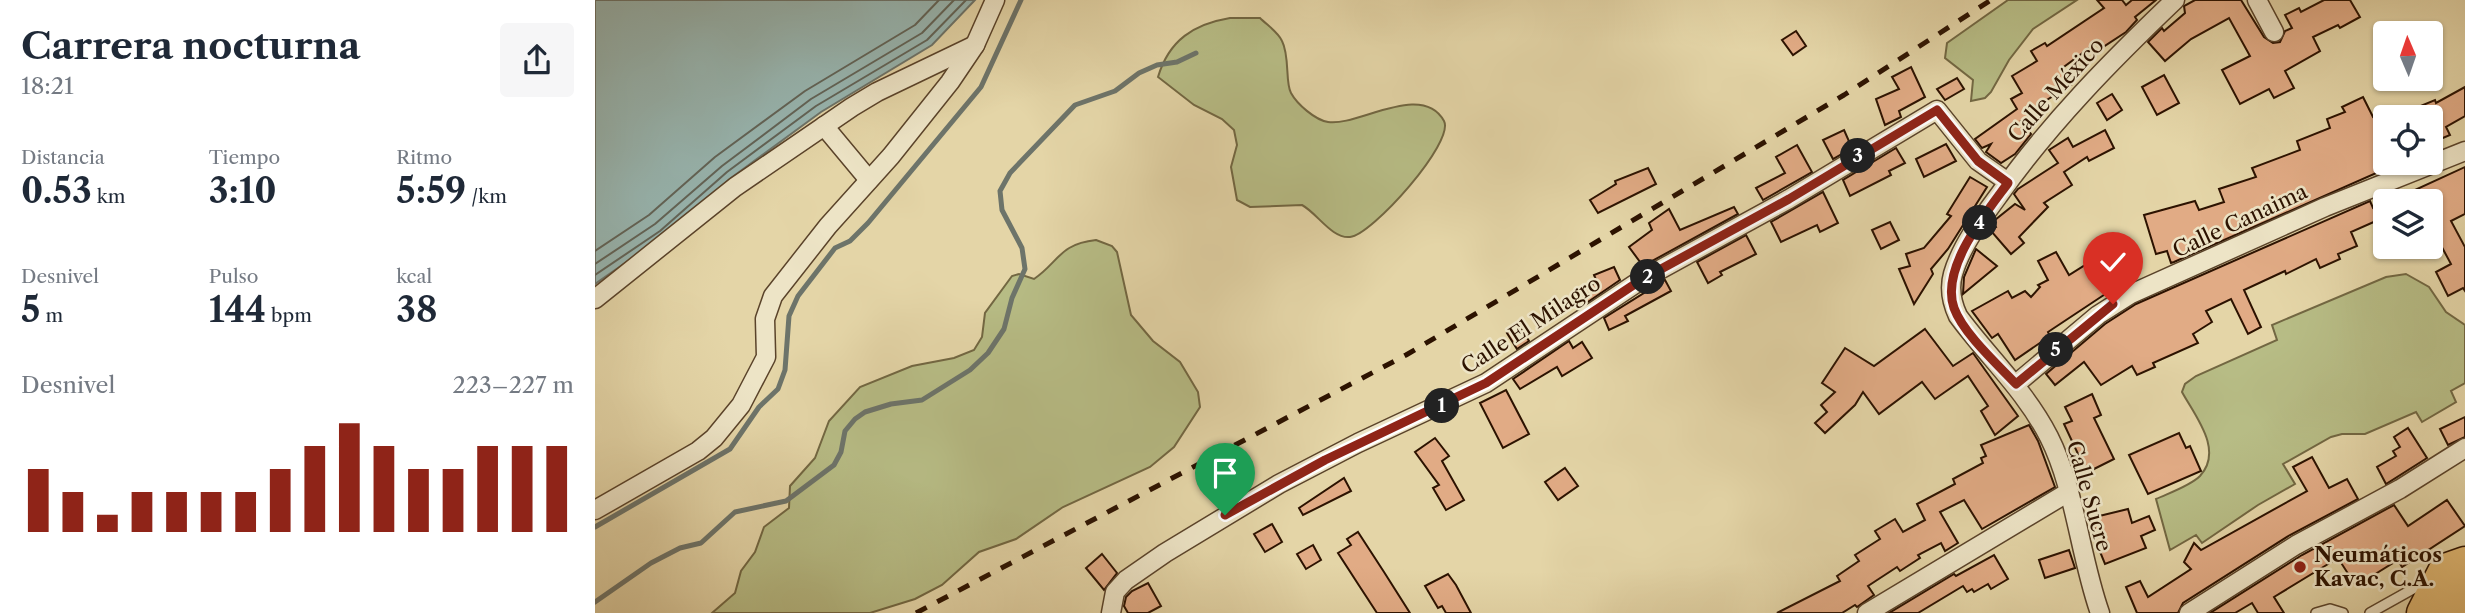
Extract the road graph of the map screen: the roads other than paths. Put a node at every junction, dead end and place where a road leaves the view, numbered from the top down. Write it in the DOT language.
graph roads {
  1 [pos="995,0"];
  2 [pos="2175,0"];
  3 [pos="2257,0"];
  4 [pos="2274,32"];
  5 [pos="975,45"];
  6 [pos="824,127"];
  7 [pos="2465,150"];
  8 [pos="869,180"];
  9 [pos="2008,183"];
  10 [pos="1952,296"];
  11 [pos="595,299"];
  12 [pos="2016,384"];
  13 [pos="2465,448"];
  14 [pos="2067,493"];
  15 [pos="595,510"];
  16 [pos="2465,545"];
  17 [pos="2455,566"];
  18 [pos="2465,595"];
  19 [pos="1111,613"];
  20 [pos="1867,613"];
  21 [pos="2100,613"];
  22 [pos="2189,613"];
  23 [pos="2316,613"];
  24 [pos="2343,613"];
  25 [pos="2370,613"];
  26 [pos="2423,613"];
  27 [pos="2435,613"];
  1 -- 5 [label="street"];
  2 -- 9 [label="street, Calle México"];
  3 -- 4 [label="street"];
  5 -- 6 [label="street"];
  5 -- 8 [label="street"];
  6 -- 8 [label="street"];
  6 -- 11 [label="street"];
  7 -- 12 [label="street, Calle Canaima"];
  8 -- 15 [label="street"];
  9 -- 10 [label="street, Calle México"];
  9 -- 19 [label="street, Calle El Milagro"];
  10 -- 12 [label="street, Calle Sucre"];
  12 -- 14 [label="street, Calle Sucre"];
  13 -- 22 [label="street"];
  14 -- 20 [label="street"];
  14 -- 21 [label="street, Calle Sucre"];
  16 -- 17 [label="street"];
  17 -- 25 [label="lane"];
  17 -- 26 [label="highway"];
  18 -- 27 [label="highway"];
  23 -- 24 [label="lane"];
}
